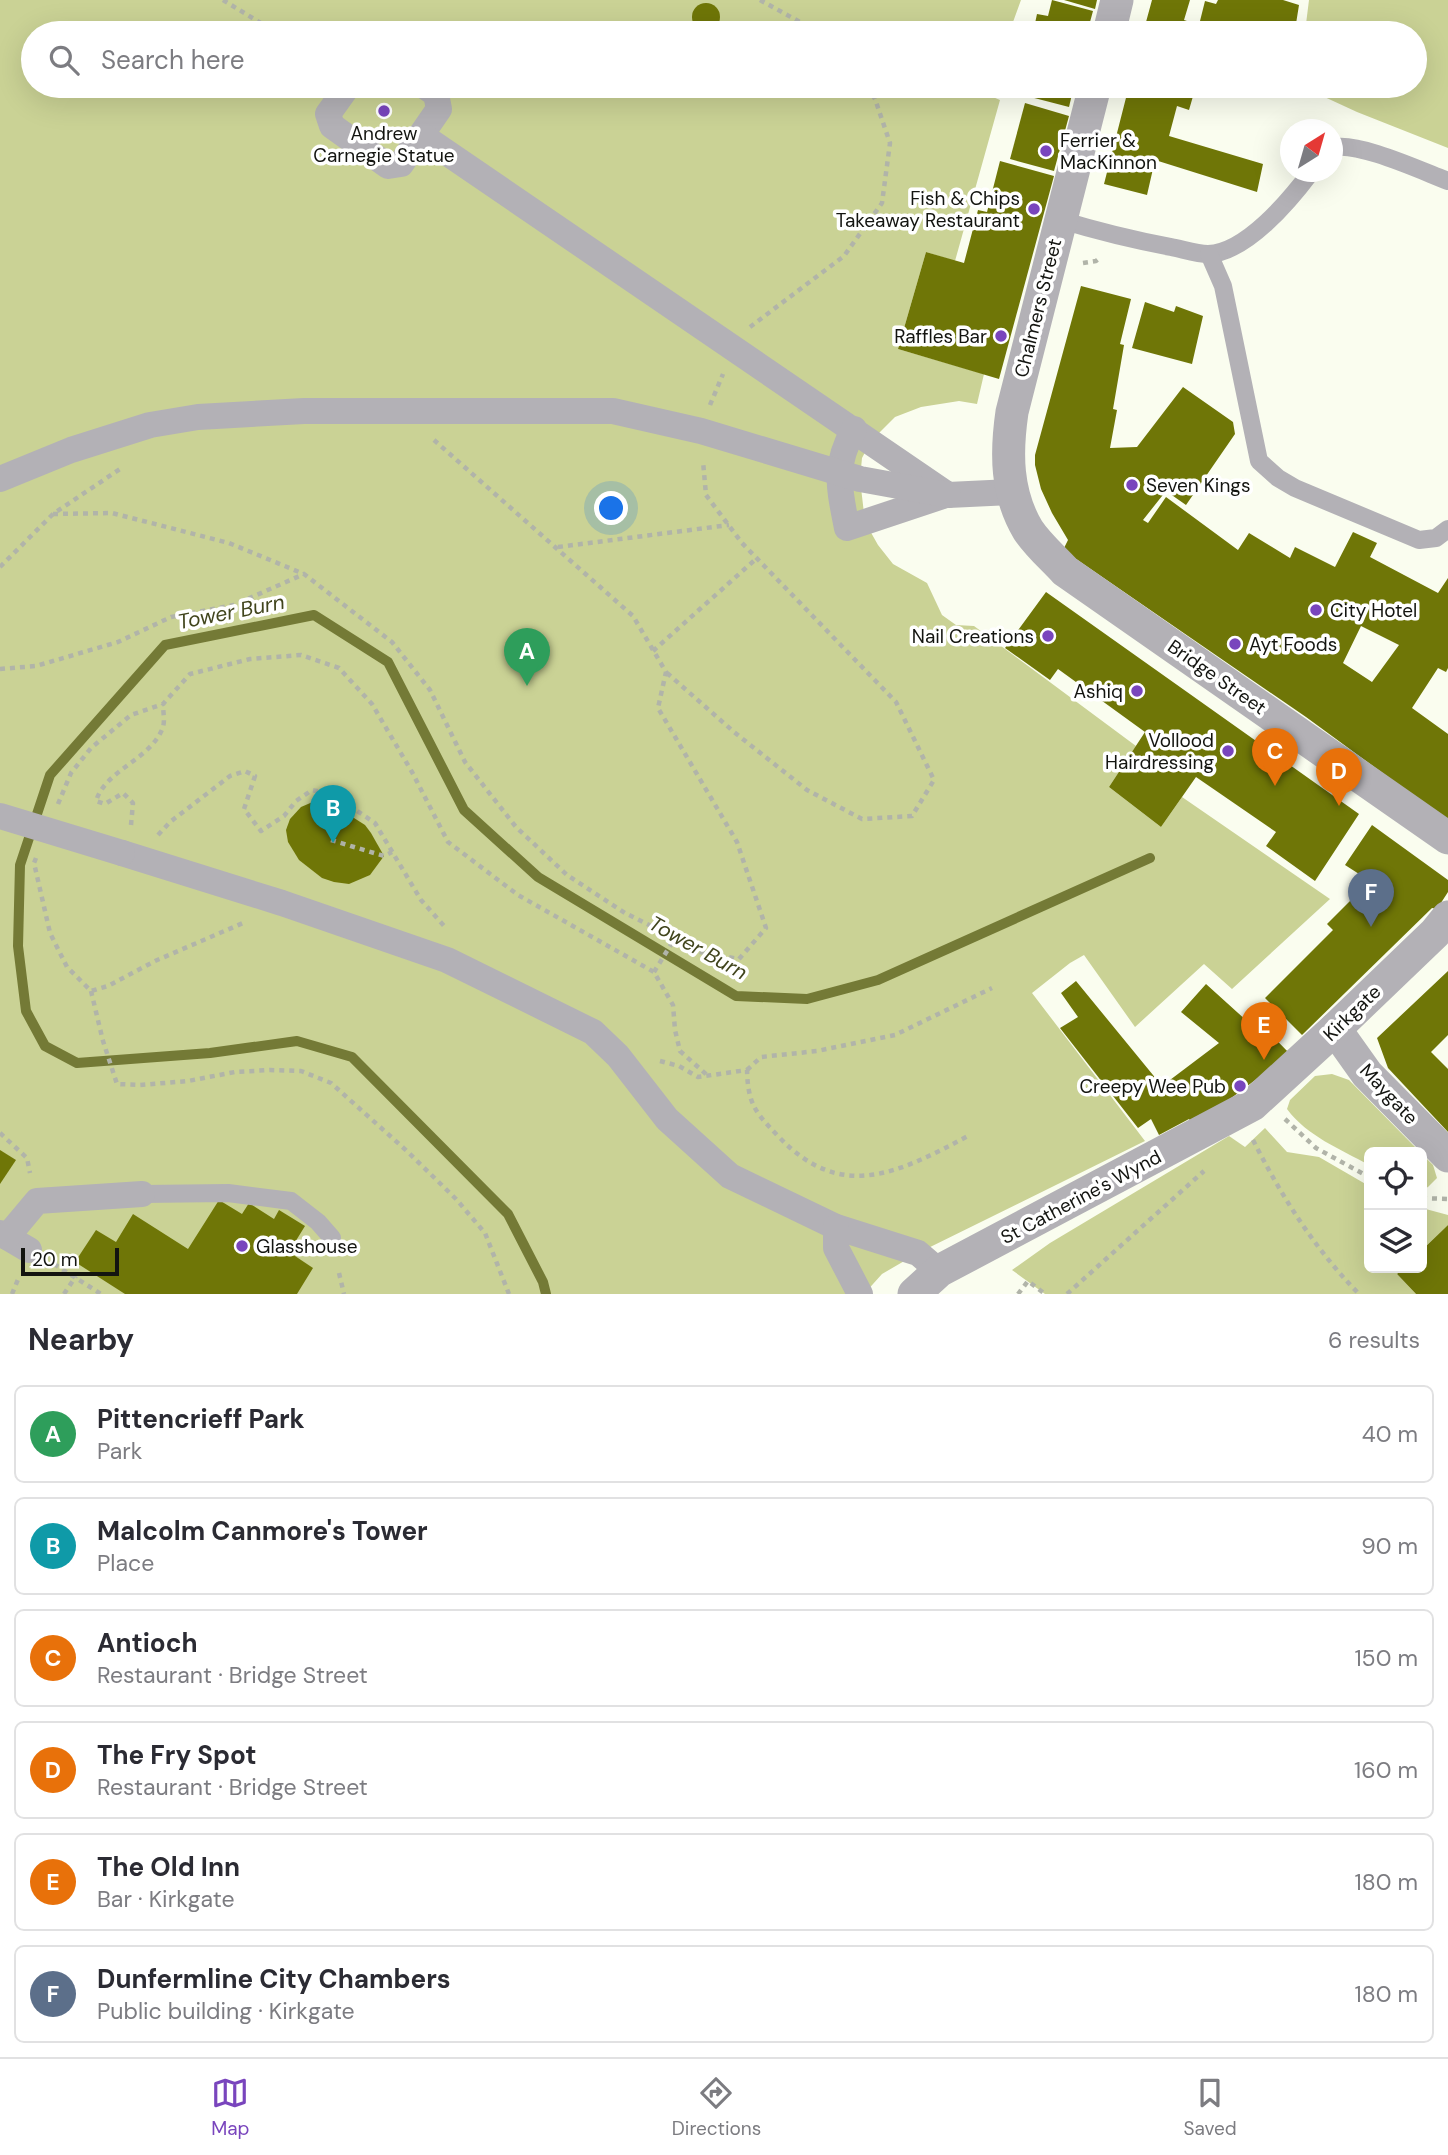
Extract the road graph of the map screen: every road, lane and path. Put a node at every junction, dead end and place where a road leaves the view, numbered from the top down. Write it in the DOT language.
graph roads {
  1 [pos="223,0"];
  2 [pos="760,0"];
  3 [pos="1117,0"];
  4 [pos="257,21"];
  5 [pos="798,21"];
  6 [pos="1112,21"];
  7 [pos="339,98"];
  8 [pos="437,98"];
  9 [pos="874,98"];
  10 [pos="1092,98"];
  11 [pos="421,135"];
  12 [pos="1343,146"];
  13 [pos="1448,181"];
  14 [pos="1304,182"];
  15 [pos="1060,220"];
  16 [pos="1209,254"];
  17 [pos="734,348"];
  18 [pos="400,410"];
  19 [pos="853,429"];
  20 [pos="701,431"];
  21 [pos="131,462"];
  22 [pos="838,472"];
  23 [pos="0,480"];
  24 [pos="1011,492"];
  25 [pos="948,495"];
  26 [pos="53,514"];
  27 [pos="729,525"];
  28 [pos="1448,529"];
  29 [pos="1029,531"];
  30 [pos="557,547"];
  31 [pos="757,558"];
  32 [pos="0,567"];
  33 [pos="304,574"];
  34 [pos="653,651"];
  35 [pos="0,669"];
  36 [pos="666,672"];
  37 [pos="0,816"];
  38 [pos="1448,838"];
  39 [pos="331,840"];
  40 [pos="135,857"];
  41 [pos="282,902"];
  42 [pos="1448,917"];
  43 [pos="676,938"];
  44 [pos="654,972"];
  45 [pos="108,986"];
  46 [pos="992,988"];
  47 [pos="91,991"];
  48 [pos="1335,1030"];
  49 [pos="747,1070"];
  50 [pos="1254,1111"];
  51 [pos="0,1133"];
  52 [pos="968,1136"];
  53 [pos="1448,1156"];
  54 [pos="1207,1168"];
  55 [pos="1364,1174"];
  56 [pos="142,1195"];
  57 [pos="1427,1198"];
  58 [pos="1448,1199"];
  59 [pos="37,1201"];
  60 [pos="836,1227"];
  61 [pos="332,1238"];
  62 [pos="12,1240"];
  63 [pos="939,1271"];
  64 [pos="339,1273"];
  65 [pos="64,1294"];
  66 [pos="101,1294"];
  67 [pos="344,1294"];
  68 [pos="509,1294"];
  69 [pos="860,1294"];
  70 [pos="914,1294"];
  71 [pos="1018,1294"];
  72 [pos="1045,1294"];
  73 [pos="1068,1294"];
  74 [pos="1359,1294"];
  1 -- 4 [label="path"];
  2 -- 5 [label="path"];
  3 -- 6 [label="street"];
  7 -- 11 [label="street"];
  8 -- 11 [label="street"];
  9 -- 17 [label="path"];
  10 -- 15 [label="street, Chalmers Street"];
  11 -- 17 [label="street"];
  12 -- 13 [label="lane"];
  14 -- 16 [label="lane"];
  15 -- 16 [label="lane"];
  15 -- 24 [label="street, Chalmers Street"];
  16 -- 28 [label="lane"];
  17 -- 19 [label="street"];
  17 -- 20 [label="path"];
  18 -- 20 [label="street"];
  18 -- 23 [label="street"];
  18 -- 30 [label="path"];
  19 -- 22 [label="street"];
  19 -- 25 [label="street"];
  20 -- 22 [label="street"];
  20 -- 27 [label="path"];
  21 -- 26 [label="path"];
  22 -- 25 [label="street"];
  22 -- 25 [label="street"];
  24 -- 25 [label="street"];
  24 -- 29 [label="street, Chalmers Street"];
  26 -- 32 [label="path"];
  26 -- 33 [label="path"];
  27 -- 30 [label="path"];
  27 -- 31 [label="path"];
  29 -- 38 [label="street, Bridge Street"];
  30 -- 34 [label="path"];
  31 -- 34 [label="path"];
  31 -- 36 [label="path"];
  33 -- 35 [label="path"];
  33 -- 43 [label="path"];
  34 -- 36 [label="path"];
  36 -- 43 [label="path"];
  37 -- 40 [label="street, bridge"];
  39 -- 40 [label="path"];
  40 -- 41 [label="street"];
  40 -- 44 [label="path"];
  41 -- 45 [label="path"];
  41 -- 60 [label="street"];
  42 -- 48 [label="street, Kirkgate"];
  43 -- 44 [label="path"];
  44 -- 49 [label="path"];
  46 -- 49 [label="path"];
  47 -- 68 [label="path"];
  48 -- 50 [label="street, Kirkgate"];
  48 -- 53 [label="street, Maygate"];
  49 -- 52 [label="path"];
  50 -- 55 [label="path"];
  50 -- 63 [label="street, St Catherine's Wynd"];
  50 -- 74 [label="path"];
  51 -- 59 [label="path"];
  54 -- 73 [label="path"];
  56 -- 59 [label="street"];
  56 -- 61 [label="lane"];
  57 -- 58 [label="path"];
  59 -- 62 [label="street"];
  60 -- 63 [label="street"];
  60 -- 69 [label="street"];
  63 -- 70 [label="street, St Catherine's Wynd"];
  64 -- 67 [label="path"];
  65 -- 66 [label="path"];
  71 -- 72 [label="path"];
}
